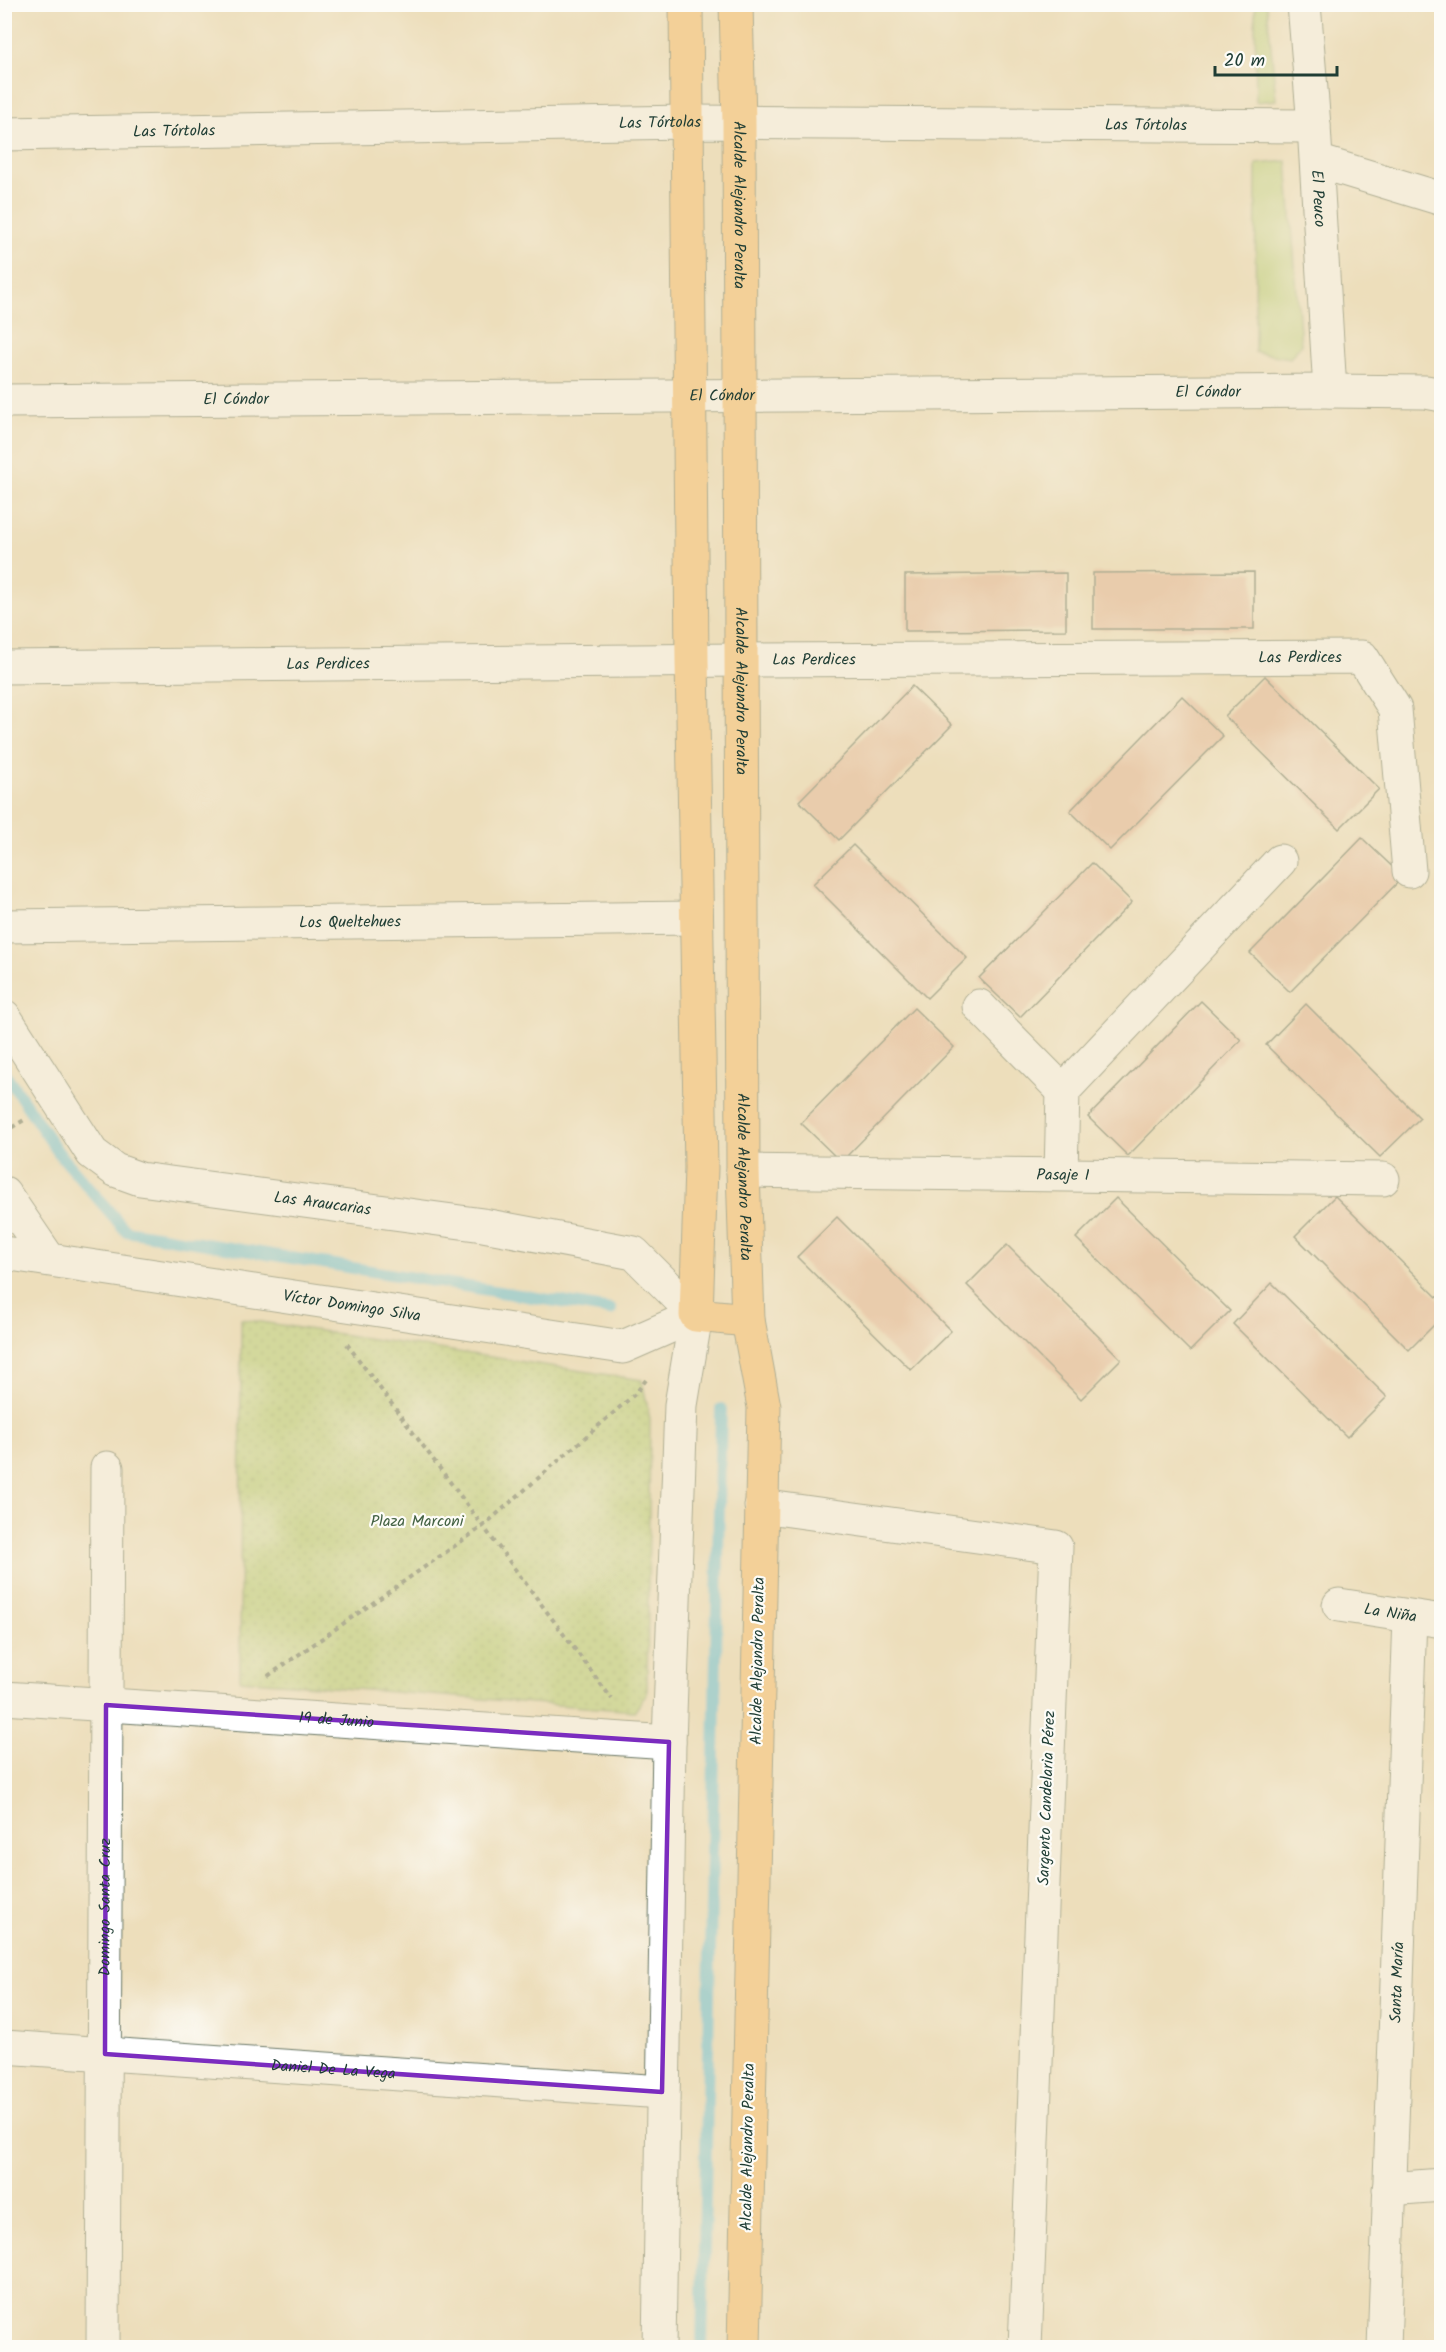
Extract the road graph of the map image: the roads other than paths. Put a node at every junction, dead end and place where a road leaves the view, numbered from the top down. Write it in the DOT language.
graph roads {
  1 [pos="686,4"];
  2 [pos="736,4"];
  3 [pos="1304,4"];
  4 [pos="686,122"];
  5 [pos="739,122"];
  6 [pos="1314,126"];
  7 [pos="4,134"];
  8 [pos="1317,162"];
  9 [pos="1442,199"];
  10 [pos="1330,392"];
  11 [pos="1442,395"];
  12 [pos="739,397"];
  13 [pos="688,398"];
  14 [pos="4,401"];
  15 [pos="741,660"];
  16 [pos="692,661"];
  17 [pos="4,667"];
  18 [pos="1280,861"];
  19 [pos="1409,871"];
  20 [pos="695,918"];
  21 [pos="4,926"];
  22 [pos="979,1006"];
  23 [pos="4,1016"];
  24 [pos="1063,1091"];
  25 [pos="743,1171"];
  26 [pos="1061,1174"];
  27 [pos="1383,1179"];
  28 [pos="4,1193"];
  29 [pos="4,1253"];
  30 [pos="49,1259"];
  31 [pos="696,1315"];
  32 [pos="748,1320"];
  33 [pos="106,1468"];
  34 [pos="761,1506"];
  35 [pos="1339,1605"];
  36 [pos="1426,1619"];
  37 [pos="4,1698"];
  38 [pos="106,1705"];
  39 [pos="669,1742"];
  40 [pos="4,2047"];
  41 [pos="105,2054"];
  42 [pos="662,2092"];
  43 [pos="1442,2185"];
  44 [pos="1389,2188"];
  45 [pos="103,2348"];
  46 [pos="659,2348"];
  47 [pos="744,2348"];
  48 [pos="1025,2348"];
  49 [pos="1384,2348"];
  1 -- 4 [label="main road"];
  2 -- 5 [label="main road, Alcalde Alejandro Peralta"];
  3 -- 6 [label="street, El Peuco"];
  4 -- 5 [label="street, Las Tórtolas"];
  4 -- 7 [label="street, Las Tórtolas"];
  4 -- 13 [label="main road"];
  5 -- 6 [label="street, Las Tórtolas"];
  5 -- 12 [label="main road, Alcalde Alejandro Peralta"];
  6 -- 8 [label="street, El Peuco"];
  8 -- 9 [label="street"];
  8 -- 10 [label="street, El Peuco"];
  10 -- 11 [label="street, El Cóndor"];
  10 -- 12 [label="street, El Cóndor"];
  12 -- 13 [label="street, El Cóndor"];
  12 -- 15 [label="main road, Alcalde Alejandro Peralta"];
  13 -- 14 [label="street, El Cóndor"];
  13 -- 16 [label="main road"];
  15 -- 16 [label="street, Las Perdices"];
  15 -- 19 [label="street, Las Perdices"];
  15 -- 25 [label="main road, Alcalde Alejandro Peralta"];
  16 -- 17 [label="street, Las Perdices"];
  16 -- 20 [label="main road"];
  18 -- 24 [label="street"];
  20 -- 21 [label="street, Los Queltehues"];
  20 -- 31 [label="main road"];
  22 -- 24 [label="street"];
  23 -- 31 [label="street, Las Araucarias"];
  24 -- 26 [label="street"];
  25 -- 26 [label="street, Pasaje I"];
  25 -- 32 [label="main road, Alcalde Alejandro Peralta"];
  26 -- 27 [label="street, Pasaje I"];
  28 -- 30 [label="street"];
  29 -- 30 [label="street, Víctor Domingo Silva"];
  30 -- 31 [label="street, Víctor Domingo Silva"];
  31 -- 32 [label="main road"];
  31 -- 39 [label="street"];
  32 -- 34 [label="main road, Alcalde Alejandro Peralta"];
  33 -- 38 [label="street, Domingo Santa Cruz"];
  34 -- 47 [label="main road, Alcalde Alejandro Peralta"];
  34 -- 48 [label="street, Sargento Candelaria Pérez"];
  35 -- 36 [label="street, La Niña"];
  36 -- 44 [label="street, Santa María"];
  37 -- 38 [label="street, 19 de Junio"];
  38 -- 39 [label="street, 19 de Junio"];
  38 -- 41 [label="street, Domingo Santa Cruz"];
  39 -- 42 [label="street"];
  40 -- 41 [label="street, Daniel De La Vega"];
  41 -- 42 [label="street, Daniel De La Vega"];
  41 -- 45 [label="street, Domingo Santa Cruz"];
  42 -- 46 [label="street"];
  43 -- 44 [label="street"];
  44 -- 49 [label="street, Santa María"];
}
